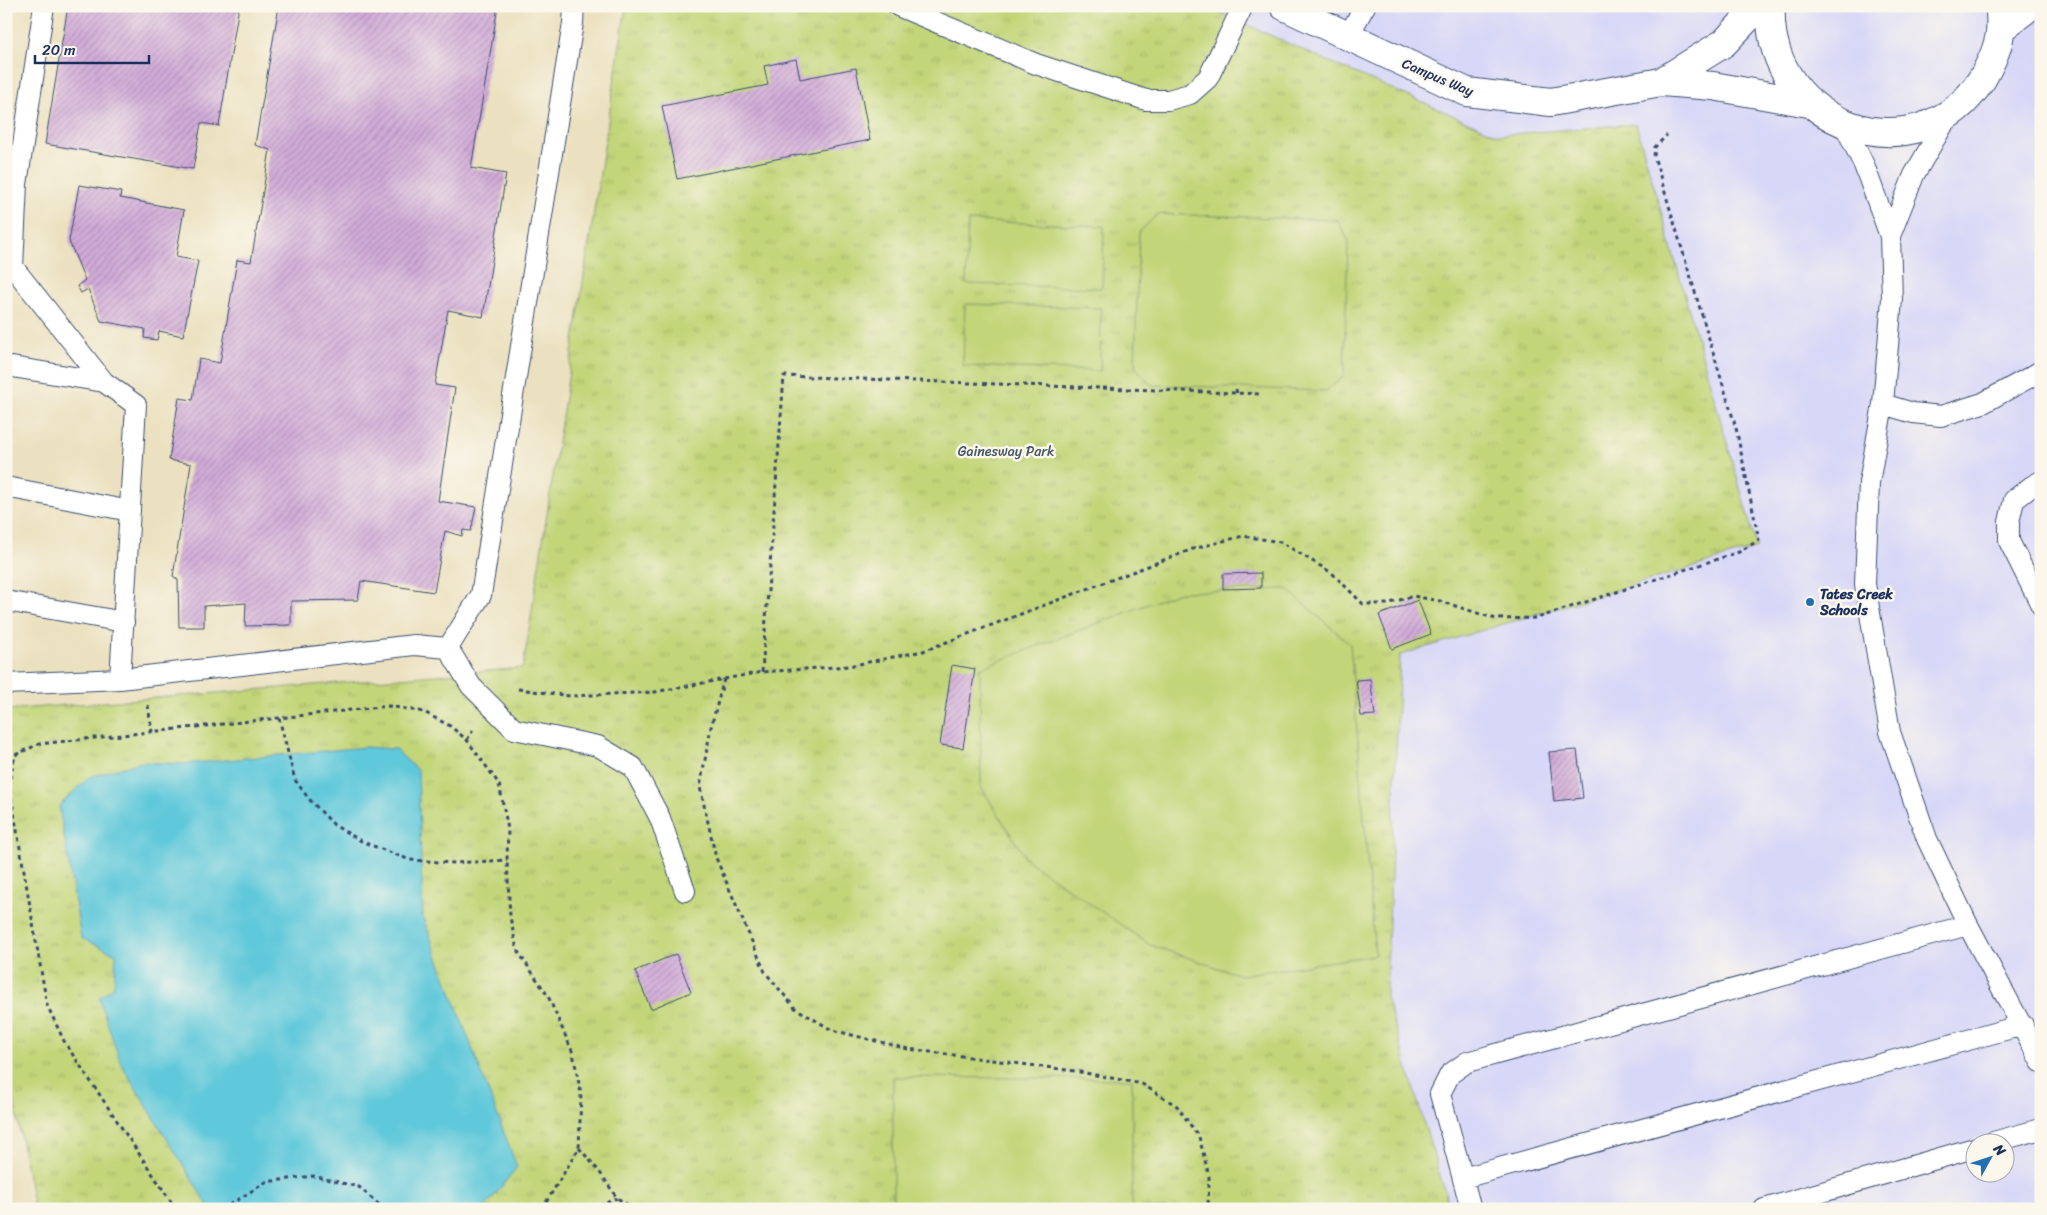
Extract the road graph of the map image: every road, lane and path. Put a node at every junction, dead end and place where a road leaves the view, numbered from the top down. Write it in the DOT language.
graph roads {
  1 [pos="44,6"];
  2 [pos="574,6"];
  3 [pos="898,6"];
  4 [pos="1243,6"];
  5 [pos="1284,6"];
  6 [pos="1365,6"];
  7 [pos="1759,6"];
  8 [pos="1771,6"];
  9 [pos="2000,6"];
  10 [pos="2037,6"];
  11 [pos="2000,34"];
  12 [pos="1348,36"];
  13 [pos="1661,82"];
  14 [pos="1808,103"];
  15 [pos="1950,113"];
  16 [pos="1844,124"];
  17 [pos="1667,134"];
  18 [pos="12,183"];
  19 [pos="1890,236"];
  20 [pos="10,266"];
  21 [pos="6,366"];
  22 [pos="2041,371"];
  23 [pos="104,382"];
  24 [pos="1236,388"];
  25 [pos="1236,394"];
  26 [pos="1261,394"];
  27 [pos="1883,404"];
  28 [pos="2041,481"];
  29 [pos="6,487"];
  30 [pos="130,510"];
  31 [pos="6,600"];
  32 [pos="2041,605"];
  33 [pos="124,622"];
  34 [pos="448,648"];
  35 [pos="762,672"];
  36 [pos="120,679"];
  37 [pos="724,679"];
  38 [pos="6,684"];
  39 [pos="490,705"];
  40 [pos="148,706"];
  41 [pos="279,718"];
  42 [pos="152,732"];
  43 [pos="466,740"];
  44 [pos="12,807"];
  45 [pos="6,808"];
  46 [pos="507,860"];
  47 [pos="685,891"];
  48 [pos="1968,925"];
  49 [pos="2023,1025"];
  50 [pos="2040,1059"];
  51 [pos="2041,1129"];
  52 [pos="2014,1136"];
  53 [pos="579,1148"];
  54 [pos="1964,1151"];
  55 [pos="1463,1178"];
  56 [pos="617,1198"];
  57 [pos="176,1209"];
  58 [pos="223,1209"];
  59 [pos="384,1209"];
  60 [pos="542,1209"];
  61 [pos="592,1209"];
  62 [pos="635,1209"];
  63 [pos="1208,1209"];
  64 [pos="1471,1209"];
  65 [pos="1764,1209"];
  1 -- 18 [label="lane"];
  2 -- 34 [label="lane"];
  3 -- 4 [label="lane"];
  5 -- 12 [label="street, Campus Way"];
  6 -- 12 [label="lane"];
  7 -- 13 [label="street, Campus Way"];
  8 -- 14 [label="street"];
  9 -- 11 [label="street"];
  10 -- 11 [label="lane"];
  11 -- 15 [label="street"];
  12 -- 13 [label="street, Campus Way"];
  13 -- 14 [label="street, Campus Way"];
  14 -- 16 [label="street"];
  15 -- 16 [label="street"];
  15 -- 19 [label="lane"];
  16 -- 19 [label="lane"];
  17 -- 35 [label="path"];
  18 -- 20 [label="lane"];
  19 -- 27 [label="lane"];
  20 -- 23 [label="lane"];
  21 -- 23 [label="lane"];
  22 -- 27 [label="lane"];
  23 -- 30 [label="lane"];
  24 -- 25 [label="path"];
  25 -- 26 [label="path"];
  25 -- 35 [label="path"];
  27 -- 48 [label="lane"];
  28 -- 32 [label="lane"];
  29 -- 30 [label="lane"];
  30 -- 33 [label="lane"];
  31 -- 33 [label="lane"];
  33 -- 36 [label="lane"];
  34 -- 36 [label="lane"];
  34 -- 39 [label="lane"];
  35 -- 37 [label="path"];
  36 -- 38 [label="lane"];
  37 -- 39 [label="path"];
  37 -- 63 [label="path"];
  39 -- 43 [label="path"];
  39 -- 47 [label="lane"];
  40 -- 42 [label="path"];
  41 -- 42 [label="path"];
  41 -- 43 [label="path"];
  41 -- 46 [label="path"];
  42 -- 44 [label="path"];
  43 -- 46 [label="path"];
  44 -- 45 [label="path"];
  44 -- 57 [label="path"];
  46 -- 53 [label="path"];
  48 -- 49 [label="lane"];
  48 -- 55 [label="lane"];
  49 -- 50 [label="lane"];
  49 -- 55 [label="lane"];
  51 -- 52 [label="lane"];
  53 -- 56 [label="path"];
  53 -- 60 [label="path"];
  54 -- 65 [label="lane"];
  55 -- 64 [label="lane"];
  56 -- 61 [label="path"];
  56 -- 62 [label="path"];
  58 -- 59 [label="path"];
}
